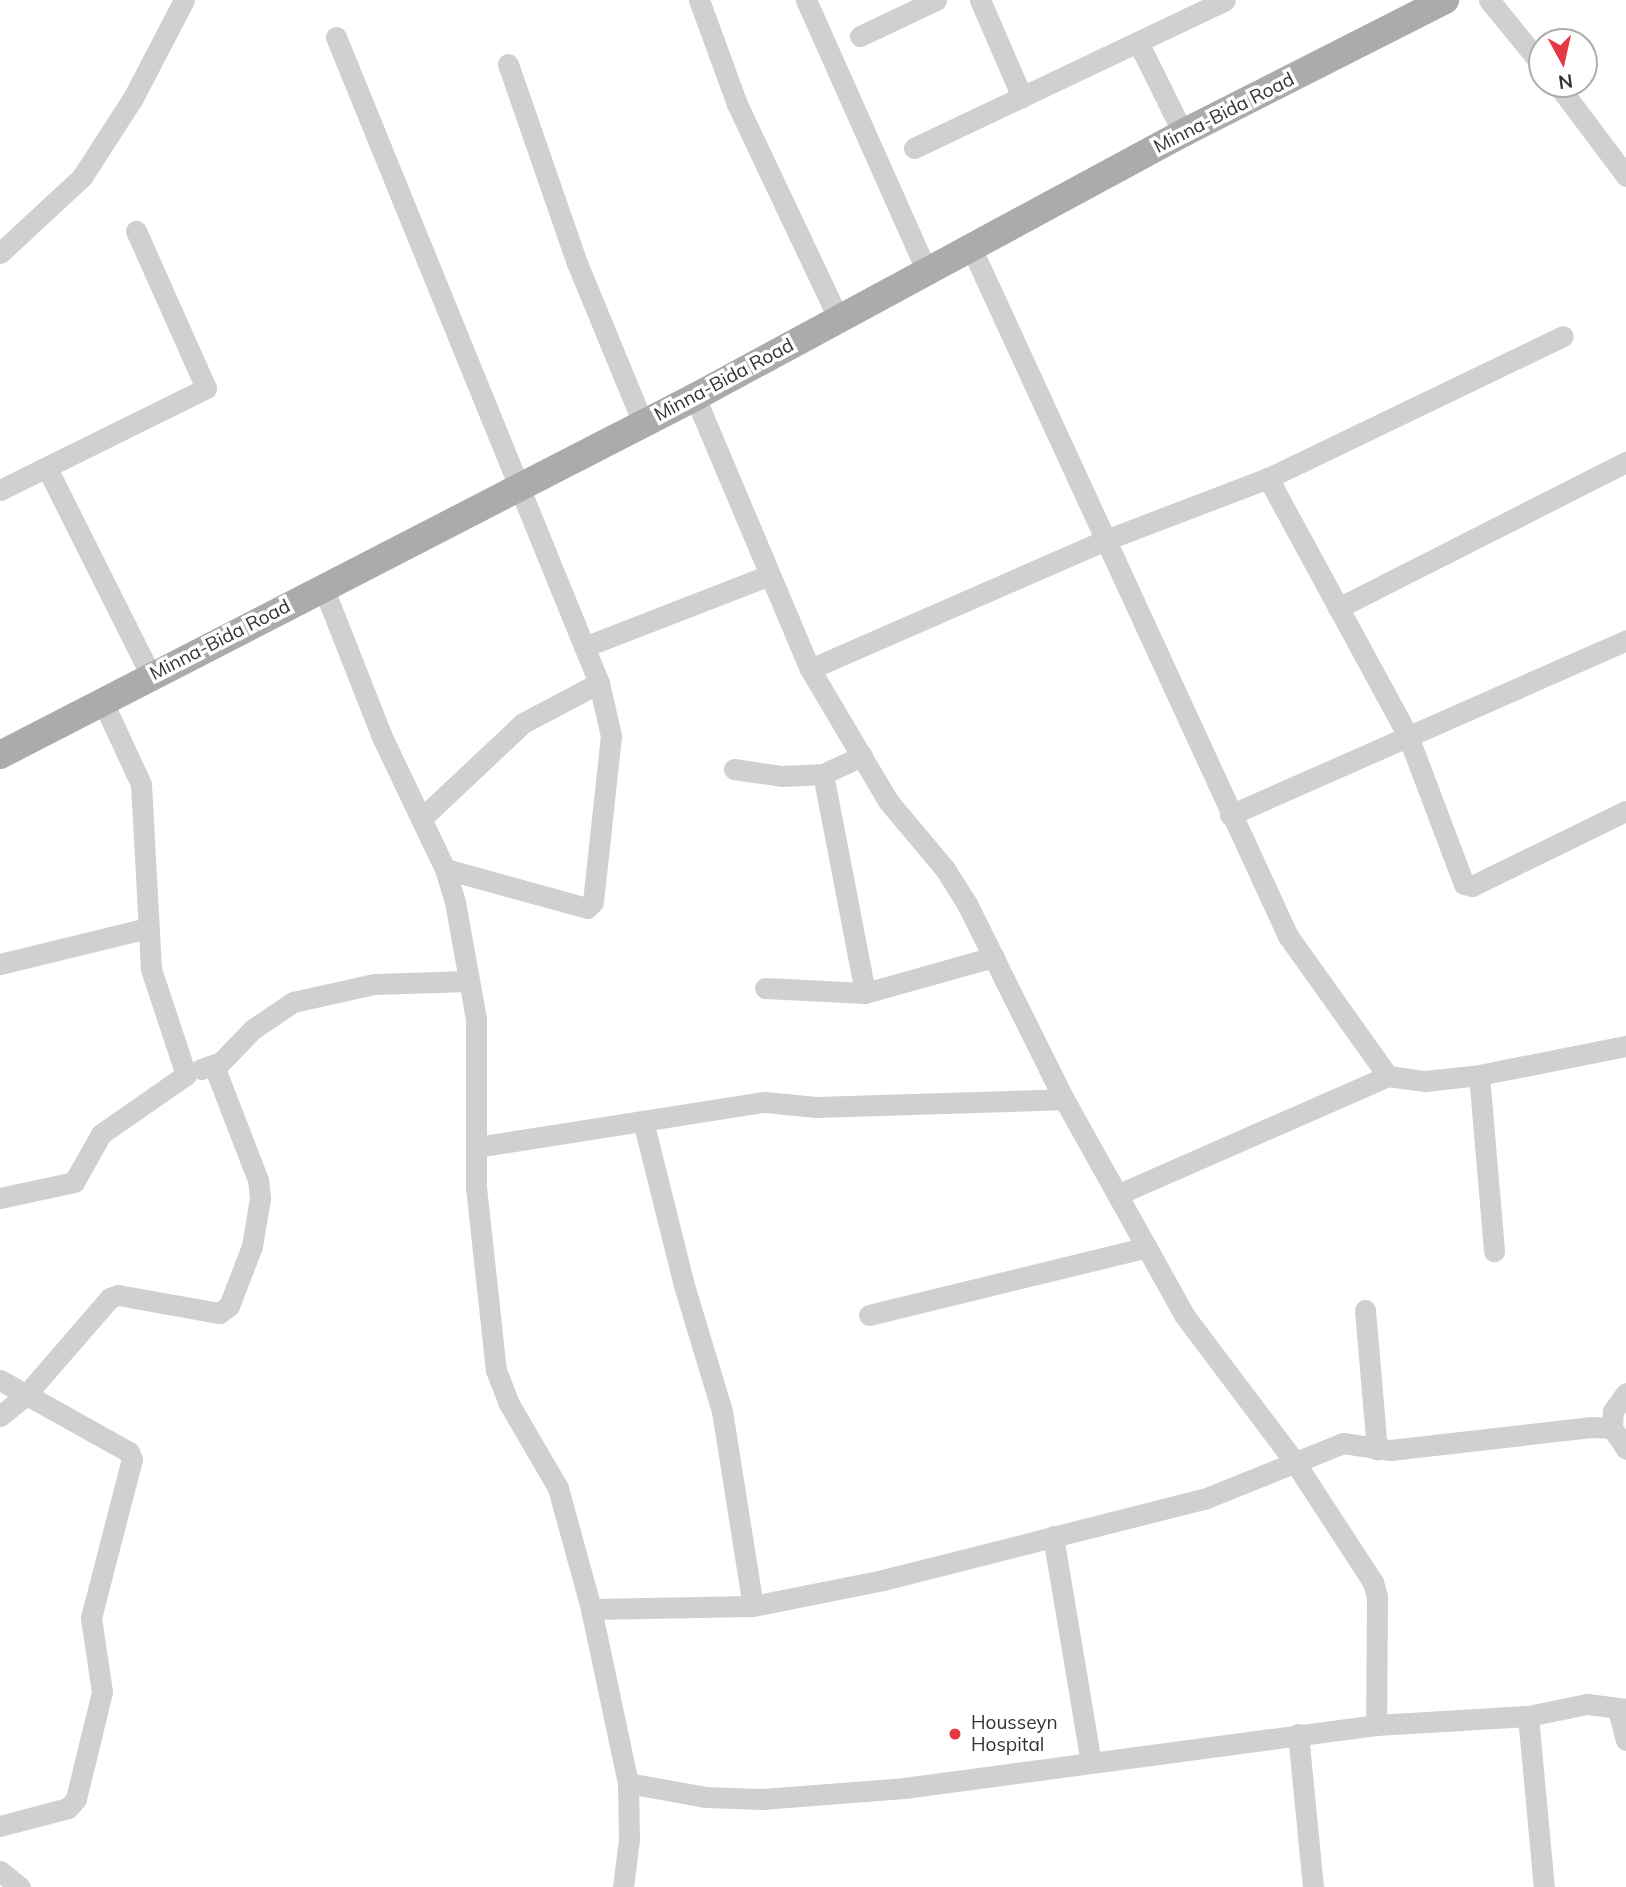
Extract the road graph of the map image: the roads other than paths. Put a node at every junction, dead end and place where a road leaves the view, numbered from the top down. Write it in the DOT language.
graph roads {
  1 [pos="184,0"];
  2 [pos="699,0"];
  3 [pos="806,0"];
  4 [pos="936,0"];
  5 [pos="980,0"];
  6 [pos="1225,0"];
  7 [pos="1445,0"];
  8 [pos="1489,0"];
  9 [pos="860,36"];
  10 [pos="336,37"];
  11 [pos="1138,42"];
  12 [pos="1528,48"];
  13 [pos="508,64"];
  14 [pos="1021,97"];
  15 [pos="1568,98"];
  16 [pos="1183,133"];
  17 [pos="914,148"];
  18 [pos="1626,176"];
  19 [pos="136,231"];
  20 [pos="970,245"];
  21 [pos="0,253"];
  22 [pos="926,270"];
  23 [pos="838,318"];
  24 [pos="1563,336"];
  25 [pos="695,397"];
  26 [pos="643,423"];
  27 [pos="1626,462"];
  28 [pos="48,470"];
  29 [pos="1268,478"];
  30 [pos="520,485"];
  31 [pos="0,490"];
  32 [pos="1103,541"];
  33 [pos="770,575"];
  34 [pos="323,587"];
  35 [pos="1338,608"];
  36 [pos="1626,640"];
  37 [pos="584,647"];
  38 [pos="810,668"];
  39 [pos="151,676"];
  40 [pos="599,683"];
  41 [pos="102,701"];
  42 [pos="1408,736"];
  43 [pos="0,755"];
  44 [pos="862,756"];
  45 [pos="734,769"];
  46 [pos="823,774"];
  47 [pos="1626,811"];
  48 [pos="1230,815"];
  49 [pos="421,819"];
  50 [pos="445,869"];
  51 [pos="148,928"];
  52 [pos="994,957"];
  53 [pos="0,964"];
  54 [pos="469,981"];
  55 [pos="765,988"];
  56 [pos="865,993"];
  57 [pos="1626,1046"];
  58 [pos="214,1066"];
  59 [pos="186,1075"];
  60 [pos="1479,1075"];
  61 [pos="1388,1076"];
  62 [pos="1064,1098"];
  63 [pos="643,1121"];
  64 [pos="476,1147"];
  65 [pos="1,1194"];
  66 [pos="1119,1194"];
  67 [pos="1147,1247"];
  68 [pos="1494,1251"];
  69 [pos="1365,1310"];
  70 [pos="869,1315"];
  71 [pos="0,1380"];
  72 [pos="1626,1393"];
  73 [pos="25,1396"];
  74 [pos="0,1416"];
  75 [pos="1612,1427"];
  76 [pos="1377,1449"];
  77 [pos="1626,1449"];
  78 [pos="1294,1461"];
  79 [pos="1053,1536"];
  80 [pos="753,1606"];
  81 [pos="591,1609"];
  82 [pos="1622,1709"];
  83 [pos="1528,1716"];
  84 [pos="1376,1725"];
  85 [pos="1298,1734"];
  86 [pos="1626,1741"];
  87 [pos="1091,1762"];
  88 [pos="628,1783"];
  89 [pos="0,1826"];
  90 [pos="0,1871"];
  91 [pos="20,1887"];
  92 [pos="623,1887"];
  93 [pos="1313,1887"];
  94 [pos="1544,1887"];
  1 -- 21 [label="street"];
  2 -- 23 [label="street"];
  3 -- 22 [label="street"];
  4 -- 9 [label="street"];
  5 -- 14 [label="street"];
  6 -- 11 [label="street"];
  7 -- 16 [label="main road, Minna-Bida Road"];
  8 -- 12 [label="street"];
  10 -- 30 [label="street"];
  11 -- 14 [label="street"];
  11 -- 16 [label="street"];
  13 -- 26 [label="street"];
  14 -- 17 [label="street"];
  15 -- 18 [label="street"];
  16 -- 20 [label="main road, Minna-Bida Road"];
  19 -- 28 [label="street"];
  20 -- 22 [label="main road, Minna-Bida Road"];
  20 -- 32 [label="street"];
  22 -- 23 [label="main road, Minna-Bida Road"];
  23 -- 25 [label="main road, Minna-Bida Road"];
  24 -- 29 [label="street"];
  25 -- 26 [label="main road, Minna-Bida Road"];
  25 -- 33 [label="street"];
  26 -- 30 [label="main road, Minna-Bida Road"];
  27 -- 35 [label="street"];
  28 -- 31 [label="street"];
  28 -- 39 [label="street"];
  29 -- 32 [label="street"];
  29 -- 35 [label="street"];
  30 -- 34 [label="main road, Minna-Bida Road"];
  30 -- 37 [label="street"];
  32 -- 38 [label="street"];
  32 -- 48 [label="street"];
  33 -- 37 [label="street"];
  33 -- 38 [label="street"];
  34 -- 39 [label="main road, Minna-Bida Road"];
  34 -- 49 [label="street"];
  35 -- 42 [label="street"];
  36 -- 42 [label="street"];
  37 -- 40 [label="street"];
  38 -- 44 [label="street"];
  39 -- 41 [label="main road, Minna-Bida Road"];
  40 -- 49 [label="street"];
  40 -- 50 [label="street"];
  41 -- 43 [label="main road, Minna-Bida Road"];
  41 -- 51 [label="street"];
  42 -- 47 [label="street"];
  42 -- 48 [label="street"];
  44 -- 46 [label="street"];
  44 -- 52 [label="street"];
  45 -- 46 [label="street"];
  46 -- 56 [label="street"];
  48 -- 61 [label="street"];
  49 -- 50 [label="street"];
  50 -- 54 [label="street"];
  51 -- 53 [label="street"];
  51 -- 59 [label="street"];
  52 -- 56 [label="street"];
  52 -- 62 [label="street"];
  54 -- 58 [label="street"];
  54 -- 64 [label="street"];
  55 -- 56 [label="street"];
  57 -- 60 [label="street"];
  58 -- 59 [label="street"];
  58 -- 73 [label="street"];
  59 -- 65 [label="street"];
  60 -- 61 [label="street"];
  60 -- 68 [label="street"];
  61 -- 66 [label="street"];
  62 -- 63 [label="street"];
  62 -- 66 [label="street"];
  63 -- 64 [label="street"];
  63 -- 80 [label="street"];
  64 -- 81 [label="street"];
  66 -- 67 [label="street"];
  67 -- 70 [label="street"];
  67 -- 78 [label="street"];
  69 -- 76 [label="street"];
  71 -- 73 [label="street"];
  72 -- 75 [label="street"];
  73 -- 74 [label="street"];
  73 -- 89 [label="street"];
  75 -- 76 [label="street"];
  75 -- 77 [label="street"];
  76 -- 78 [label="street"];
  78 -- 79 [label="street"];
  78 -- 84 [label="street"];
  79 -- 80 [label="street"];
  79 -- 87 [label="street"];
  80 -- 81 [label="street"];
  81 -- 88 [label="street"];
  82 -- 83 [label="street"];
  82 -- 86 [label="street"];
  83 -- 84 [label="street"];
  83 -- 94 [label="street"];
  84 -- 85 [label="street"];
  85 -- 87 [label="street"];
  85 -- 93 [label="street"];
  87 -- 88 [label="street"];
  88 -- 92 [label="street"];
  90 -- 91 [label="street"];
}
